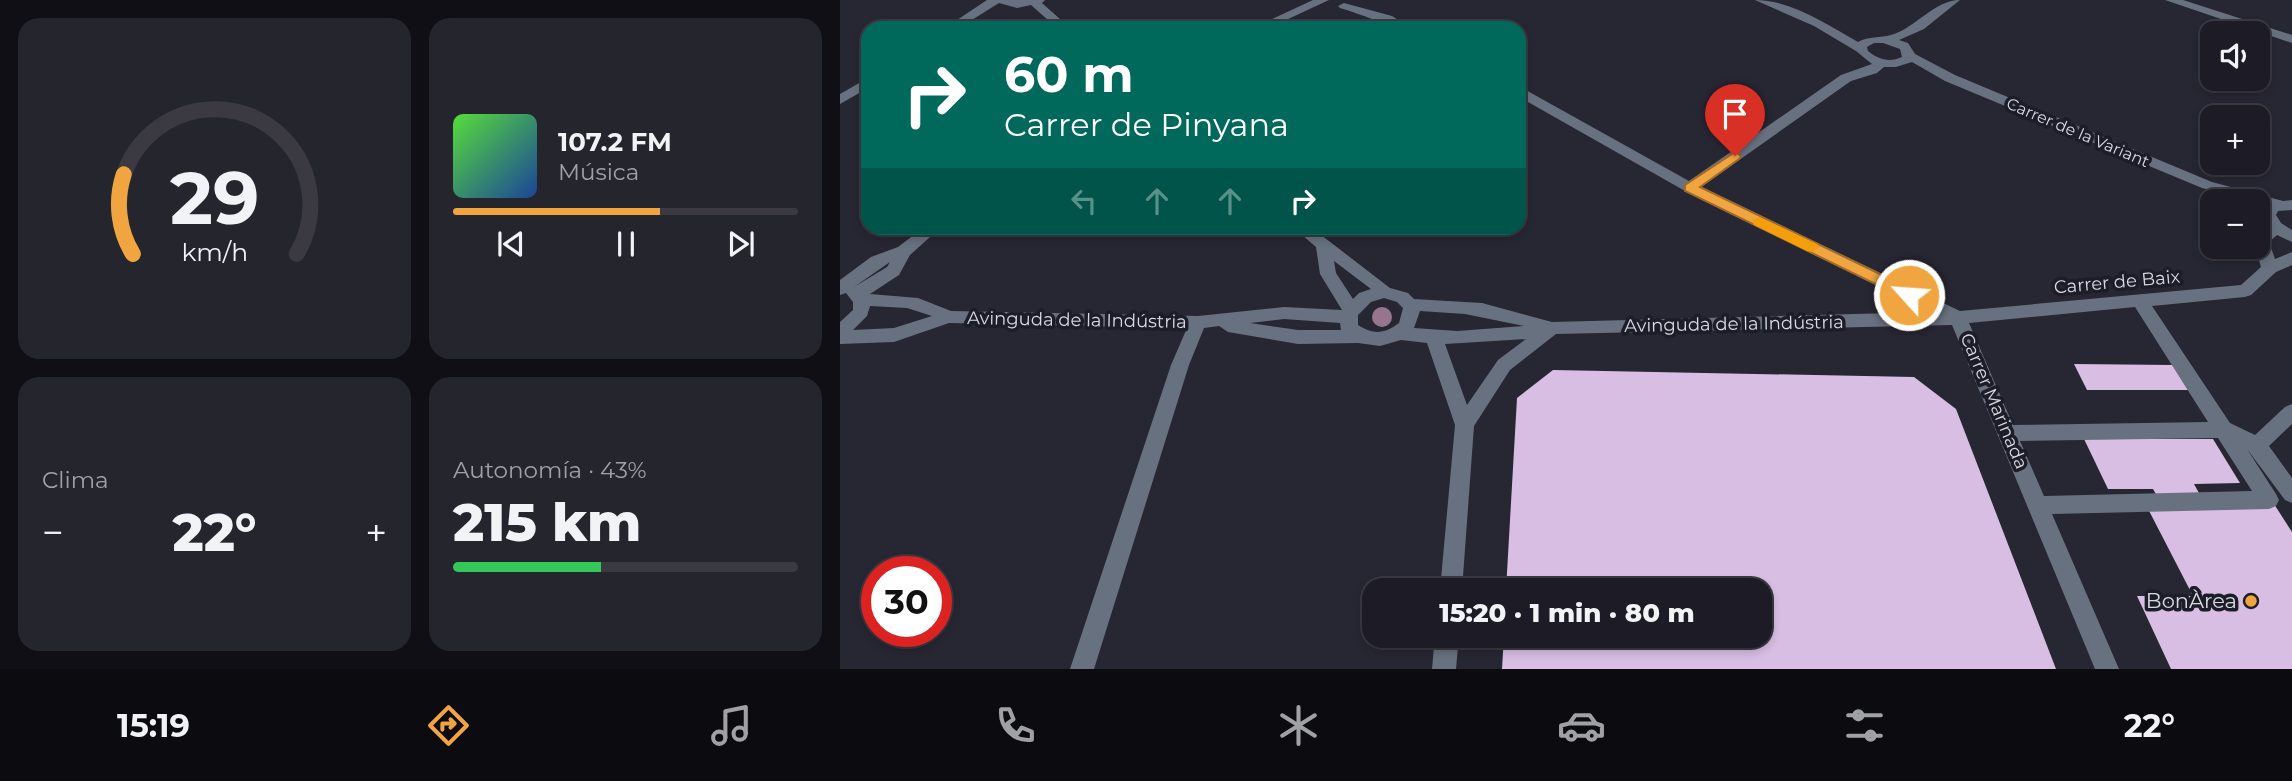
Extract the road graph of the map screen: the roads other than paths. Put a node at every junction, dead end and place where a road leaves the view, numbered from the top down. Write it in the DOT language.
graph roads {
  1 [pos="995,0"];
  2 [pos="1002,0"];
  3 [pos="1366,0"];
  4 [pos="1761,0"];
  5 [pos="1954,0"];
  6 [pos="2171,0"];
  7 [pos="1036,1"];
  8 [pos="1332,3"];
  9 [pos="1388,18"];
  10 [pos="962,21"];
  11 [pos="1057,21"];
  12 [pos="1277,21"];
  13 [pos="1393,21"];
  14 [pos="1818,24"];
  15 [pos="1920,26"];
  16 [pos="1884,39"];
  17 [pos="2292,39"];
  18 [pos="1863,52"];
  19 [pos="1909,53"];
  20 [pos="1887,64"];
  21 [pos="1846,78"];
  22 [pos="1950,78"];
  23 [pos="861,86"];
  24 [pos="1526,96"];
  25 [pos="840,100"];
  26 [pos="2207,185"];
  27 [pos="1690,188"];
  28 [pos="2213,189"];
  29 [pos="2287,203"];
  30 [pos="2270,210"];
  31 [pos="2270,222"];
  32 [pos="923,235"];
  33 [pos="1311,235"];
  34 [pos="2292,236"];
  35 [pos="1324,246"];
  36 [pos="2292,258"];
  37 [pos="2267,259"];
  38 [pos="2270,268"];
  39 [pos="1384,292"];
  40 [pos="850,293"];
  41 [pos="2140,301"];
  42 [pos="1412,304"];
  43 [pos="1349,313"];
  44 [pos="948,317"];
  45 [pos="1958,318"];
  46 [pos="1202,322"];
  47 [pos="1552,328"];
  48 [pos="1400,333"];
  49 [pos="840,334"];
  50 [pos="1358,336"];
  51 [pos="1434,338"];
  52 [pos="2292,412"];
  53 [pos="1465,425"];
  54 [pos="2226,430"];
  55 [pos="2007,433"];
  56 [pos="2257,445"];
  57 [pos="2292,494"];
  58 [pos="2037,505"];
  59 [pos="1452,578"];
  60 [pos="1446,648"];
  61 [pos="1082,669"];
  62 [pos="1444,669"];
  63 [pos="2106,669"];
  1 -- 10 [label="street"];
  2 -- 7 [label="street"];
  3 -- 8 [label="street"];
  3 -- 9 [label="street"];
  4 -- 14 [label="street"];
  5 -- 15 [label="street"];
  6 -- 17 [label="street"];
  7 -- 11 [label="street"];
  8 -- 9 [label="street"];
  8 -- 12 [label="street"];
  9 -- 13 [label="street"];
  14 -- 16 [label="street"];
  14 -- 18 [label="street"];
  15 -- 16 [label="street"];
  15 -- 19 [label="street"];
  16 -- 18 [label="street"];
  16 -- 19 [label="street, Carrer de la Variant"];
  18 -- 20 [label="street, Carrer de la Variant"];
  18 -- 21 [label="street"];
  19 -- 20 [label="street"];
  19 -- 22 [label="street, Carrer de la Variant"];
  20 -- 21 [label="street"];
  20 -- 22 [label="street, Carrer de la Variant"];
  21 -- 27 [label="street"];
  22 -- 26 [label="street, Carrer de la Variant"];
  23 -- 25 [label="street"];
  24 -- 27 [label="street, Carrer Marinada"];
  26 -- 28 [label="street, Carrer de la Variant"];
  26 -- 29 [label="street, Carrer de la Variant"];
  27 -- 45 [label="street, Carrer Marinada"];
  29 -- 30 [label="street"];
  31 -- 34 [label="street"];
  32 -- 40 [label="street"];
  33 -- 35 [label="street"];
  35 -- 39 [label="street"];
  35 -- 43 [label="street"];
  36 -- 38 [label="street, Carrer de Baix"];
  37 -- 38 [label="street"];
  38 -- 41 [label="street, Carrer de Baix"];
  39 -- 42 [label="street"];
  39 -- 43 [label="street"];
  40 -- 44 [label="street, Avinguda de la Indústria"];
  40 -- 49 [label="street"];
  41 -- 45 [label="street, Carrer de Baix"];
  41 -- 54 [label="street"];
  42 -- 47 [label="street, Avinguda de la Indústria"];
  42 -- 48 [label="street"];
  43 -- 46 [label="street, Avinguda de la Indústria"];
  43 -- 50 [label="street"];
  44 -- 46 [label="street, Avinguda de la Indústria"];
  44 -- 49 [label="street, Avinguda de la Indústria"];
  45 -- 47 [label="street, Avinguda de la Indústria"];
  45 -- 55 [label="street, Carrer Marinada"];
  46 -- 50 [label="street, Avinguda de la Indústria"];
  46 -- 61 [label="street"];
  47 -- 51 [label="street, Avinguda de la Indústria"];
  47 -- 53 [label="street"];
  48 -- 50 [label="street"];
  48 -- 51 [label="street, Avinguda de la Indústria"];
  51 -- 53 [label="street"];
  52 -- 56 [label="street"];
  53 -- 59 [label="street"];
  54 -- 55 [label="street"];
  54 -- 56 [label="street"];
  54 -- 58 [label="street"];
  55 -- 58 [label="street, Carrer Marinada"];
  56 -- 57 [label="street"];
  58 -- 63 [label="street, Carrer Marinada"];
  60 -- 62 [label="street"];
}
